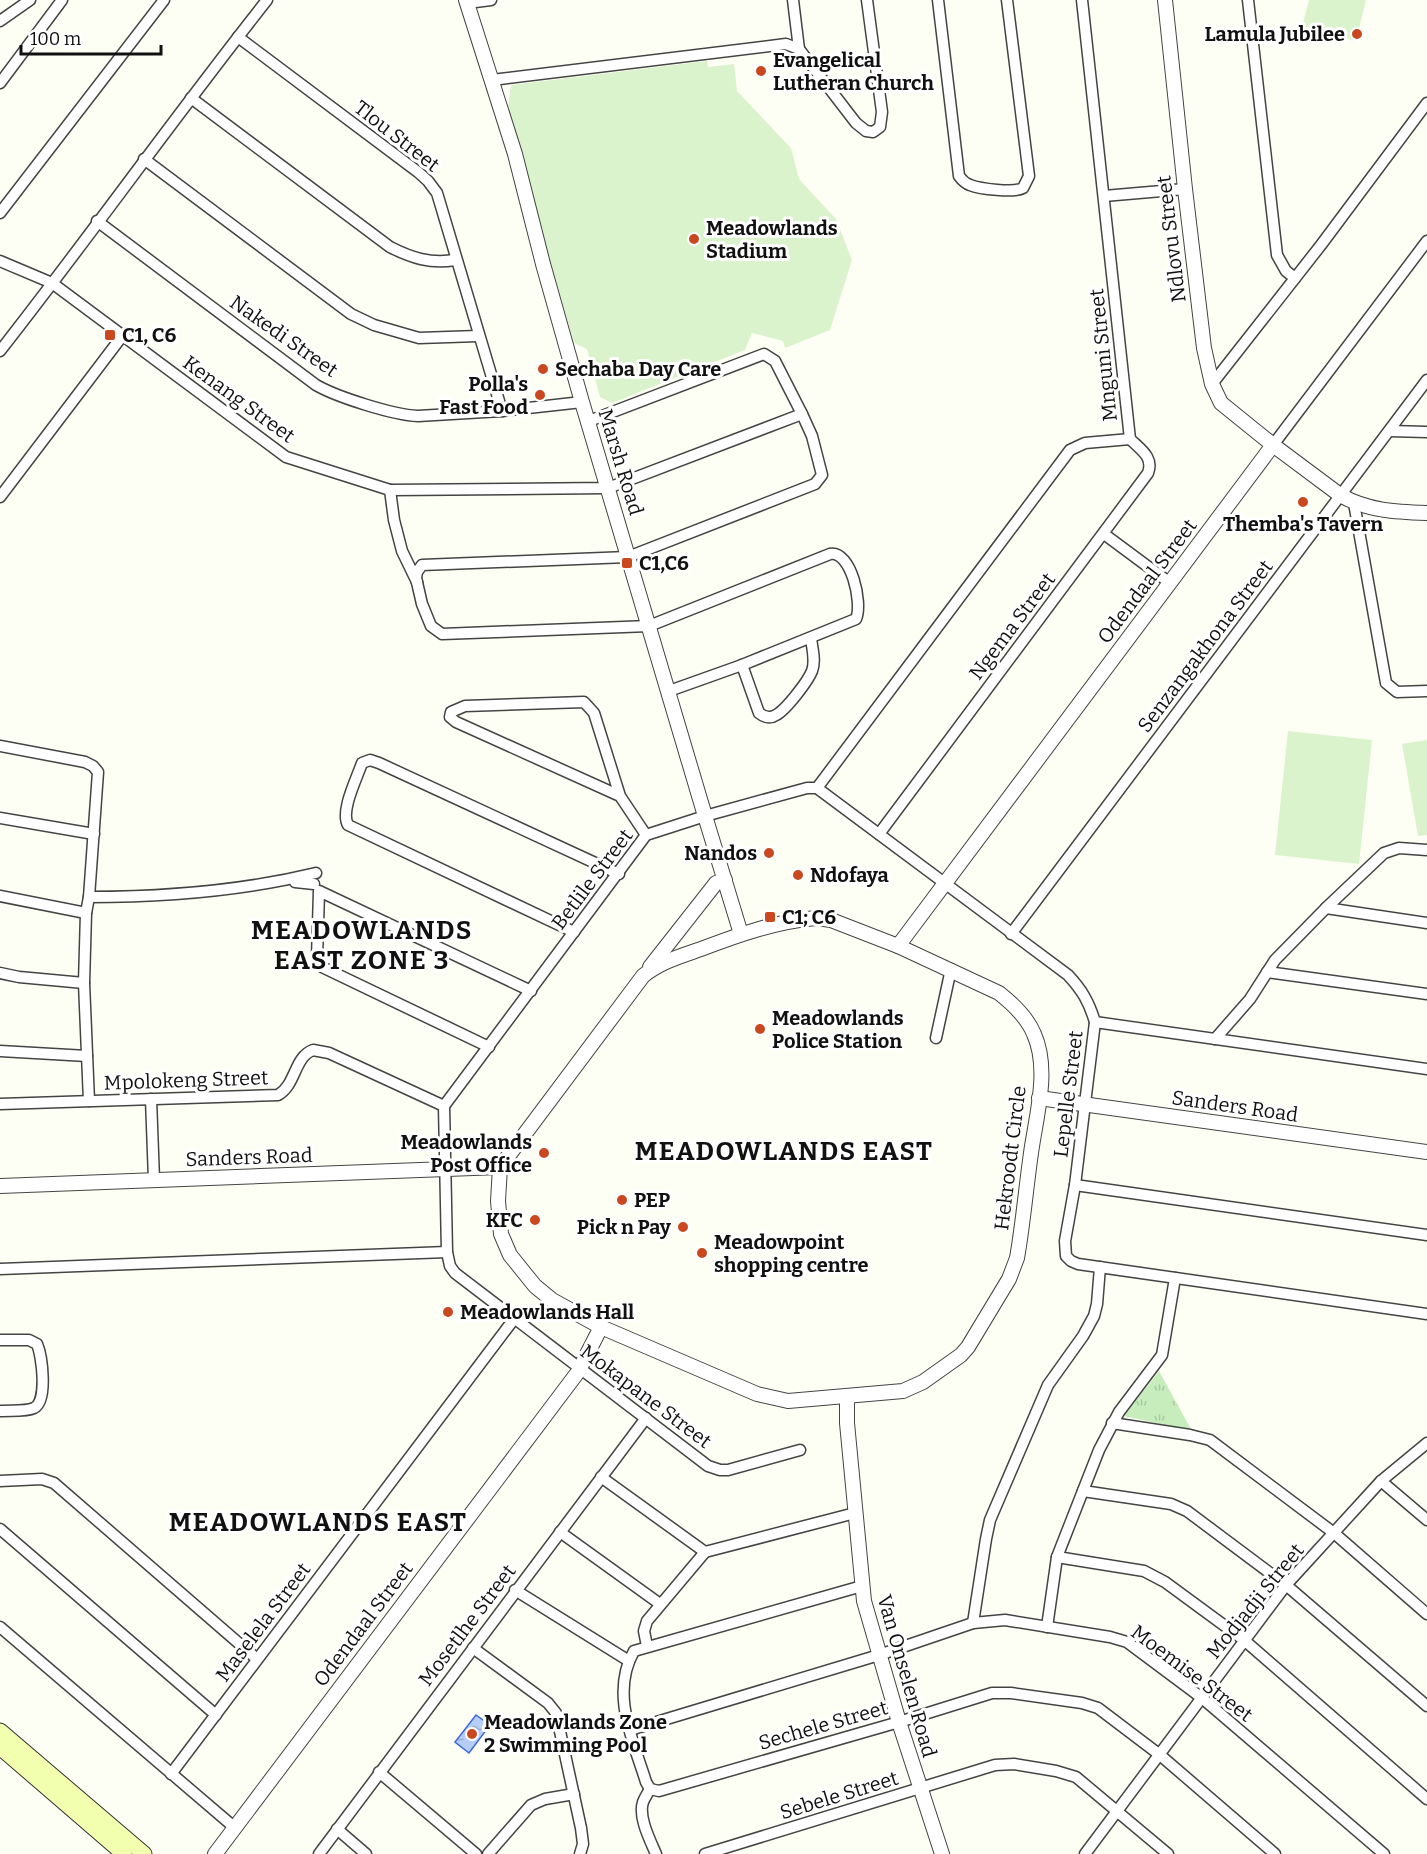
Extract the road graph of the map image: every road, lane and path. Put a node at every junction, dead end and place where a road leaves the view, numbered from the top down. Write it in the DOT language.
graph roads {
  1 [pos="30,0"];
  2 [pos="62,0"];
  3 [pos="164,0"];
  4 [pos="267,0"];
  5 [pos="491,0"];
  6 [pos="793,0"];
  7 [pos="867,0"];
  8 [pos="938,0"];
  9 [pos="1007,0"];
  10 [pos="1082,0"];
  11 [pos="1165,0"];
  12 [pos="1248,0"];
  13 [pos="466,1"];
  14 [pos="0,21"];
  15 [pos="238,37"];
  16 [pos="799,49"];
  17 [pos="492,80"];
  18 [pos="0,83"];
  19 [pos="190,98"];
  20 [pos="1427,104"];
  21 [pos="144,159"];
  22 [pos="1185,189"];
  23 [pos="1104,196"];
  24 [pos="0,213"];
  25 [pos="97,221"];
  26 [pos="1427,240"];
  27 [pos="455,260"];
  28 [pos="0,261"];
  29 [pos="1295,278"];
  30 [pos="52,283"];
  31 [pos="123,335"];
  32 [pos="478,336"];
  33 [pos="0,351"];
  34 [pos="1427,380"];
  35 [pos="1212,384"];
  36 [pos="582,402"];
  37 [pos="501,411"];
  38 [pos="802,414"];
  39 [pos="589,421"];
  40 [pos="1389,431"];
  41 [pos="1427,432"];
  42 [pos="1130,439"];
  43 [pos="1273,445"];
  44 [pos="608,488"];
  45 [pos="390,490"];
  46 [pos="1340,495"];
  47 [pos="0,497"];
  48 [pos="1354,503"];
  49 [pos="1427,513"];
  50 [pos="1104,534"];
  51 [pos="628,557"];
  52 [pos="417,582"];
  53 [pos="1170,583"];
  54 [pos="649,626"];
  55 [pos="811,638"];
  56 [pos="742,665"];
  57 [pos="669,691"];
  58 [pos="1427,691"];
  59 [pos="0,746"];
  60 [pos="817,788"];
  61 [pos="620,796"];
  62 [pos="705,816"];
  63 [pos="0,818"];
  64 [pos="94,834"];
  65 [pos="879,834"];
  66 [pos="646,835"];
  67 [pos="1427,850"];
  68 [pos="718,857"];
  69 [pos="619,874"];
  70 [pos="725,880"];
  71 [pos="316,883"];
  72 [pos="945,884"];
  73 [pos="0,896"];
  74 [pos="89,897"];
  75 [pos="1326,908"];
  76 [pos="696,909"];
  77 [pos="86,914"];
  78 [pos="1427,923"];
  79 [pos="574,932"];
  80 [pos="741,934"];
  81 [pos="1011,934"];
  82 [pos="898,946"];
  83 [pos="951,969"];
  84 [pos="1267,972"];
  85 [pos="0,973"];
  86 [pos="643,976"];
  87 [pos="84,983"];
  88 [pos="531,991"];
  89 [pos="1427,994"];
  90 [pos="1095,1022"];
  91 [pos="936,1038"];
  92 [pos="1215,1039"];
  93 [pos="489,1047"];
  94 [pos="0,1051"];
  95 [pos="87,1056"];
  96 [pos="1427,1069"];
  97 [pos="1039,1098"];
  98 [pos="152,1099"];
  99 [pos="89,1101"];
  100 [pos="0,1104"];
  101 [pos="1084,1105"];
  102 [pos="444,1106"];
  103 [pos="1427,1152"];
  104 [pos="500,1167"];
  105 [pos="446,1170"];
  106 [pos="154,1180"];
  107 [pos="1075,1185"];
  108 [pos="0,1186"];
  109 [pos="1427,1235"];
  110 [pos="447,1252"];
  111 [pos="1100,1267"];
  112 [pos="0,1269"];
  113 [pos="1175,1278"];
  114 [pos="1427,1314"];
  115 [pos="514,1319"];
  116 [pos="601,1327"];
  117 [pos="0,1340"];
  118 [pos="581,1368"];
  119 [pos="847,1396"];
  120 [pos="0,1410"];
  121 [pos="646,1418"];
  122 [pos="1112,1423"];
  123 [pos="1427,1443"];
  124 [pos="800,1450"];
  125 [pos="601,1477"];
  126 [pos="0,1481"];
  127 [pos="1381,1481"];
  128 [pos="1083,1491"];
  129 [pos="855,1513"];
  130 [pos="1427,1521"];
  131 [pos="0,1529"];
  132 [pos="560,1532"];
  133 [pos="1334,1533"];
  134 [pos="705,1552"];
  135 [pos="1057,1557"];
  136 [pos="1287,1585"];
  137 [pos="862,1586"];
  138 [pos="515,1590"];
  139 [pos="660,1604"];
  140 [pos="1427,1614"];
  141 [pos="973,1623"];
  142 [pos="0,1627"];
  143 [pos="1047,1627"];
  144 [pos="1244,1640"];
  145 [pos="647,1646"];
  146 [pos="472,1648"];
  147 [pos="879,1655"];
  148 [pos="257,1659"];
  149 [pos="629,1661"];
  150 [pos="1202,1698"];
  151 [pos="1427,1706"];
  152 [pos="216,1715"];
  153 [pos="899,1722"];
  154 [pos="630,1730"];
  155 [pos="0,1731"];
  156 [pos="0,1747"];
  157 [pos="1160,1755"];
  158 [pos="379,1772"];
  159 [pos="171,1774"];
  160 [pos="650,1789"];
  161 [pos="920,1789"];
  162 [pos="574,1794"];
  163 [pos="1427,1799"];
  164 [pos="1118,1811"];
  165 [pos="234,1827"];
  166 [pos="337,1829"];
  167 [pos="124,1854"];
  168 [pos="144,1854"];
  169 [pos="214,1854"];
  170 [pos="318,1854"];
  171 [pos="366,1854"];
  172 [pos="476,1854"];
  173 [pos="488,1854"];
  174 [pos="580,1854"];
  175 [pos="656,1854"];
  176 [pos="705,1854"];
  177 [pos="942,1854"];
  178 [pos="1085,1854"];
  179 [pos="1168,1854"];
  180 [pos="1275,1854"];
  181 [pos="1384,1854"];
  1 -- 14 [label="street"];
  2 -- 18 [label="street"];
  3 -- 24 [label="street"];
  4 -- 15 [label="street"];
  5 -- 13 [label="street"];
  6 -- 16 [label="street"];
  7 -- 16 [label="street"];
  8 -- 9 [label="street"];
  10 -- 23 [label="street, Mnguni Street"];
  11 -- 22 [label="street, Ndlovu Street"];
  12 -- 29 [label="street"];
  13 -- 17 [label="street, Marsh Road"];
  15 -- 19 [label="street"];
  15 -- 27 [label="street, Tlou Street"];
  16 -- 17 [label="street"];
  17 -- 36 [label="street, Marsh Road"];
  19 -- 21 [label="street"];
  19 -- 27 [label="street"];
  20 -- 29 [label="street"];
  21 -- 25 [label="street"];
  21 -- 32 [label="street"];
  22 -- 23 [label="street"];
  22 -- 35 [label="street, Ndlovu Street"];
  23 -- 42 [label="street, Mnguni Street"];
  25 -- 30 [label="street"];
  25 -- 37 [label="street, Nakedi Street"];
  26 -- 43 [label="street, Odendaal Street"];
  27 -- 32 [label="street, Tlou Street"];
  28 -- 30 [label="street, Kenang Street"];
  29 -- 35 [label="street"];
  30 -- 31 [label="street, Kenang Street"];
  30 -- 33 [label="street"];
  31 -- 45 [label="street, Kenang Street"];
  31 -- 47 [label="street"];
  32 -- 37 [label="street, Tlou Street"];
  34 -- 40 [label="street, Senzangakhona Street"];
  35 -- 43 [label="street, Ndlovu Street"];
  36 -- 37 [label="street, Nakedi Street"];
  36 -- 39 [label="street, Marsh Road"];
  38 -- 39 [label="street"];
  38 -- 44 [label="street"];
  38 -- 51 [label="street"];
  39 -- 44 [label="street, Marsh Road"];
  40 -- 41 [label="street"];
  40 -- 46 [label="street, Senzangakhona Street"];
  42 -- 50 [label="street, Ngema Street"];
  42 -- 60 [label="street, Mnguni Street"];
  43 -- 46 [label="street, Ndlovu Street"];
  43 -- 53 [label="street, Odendaal Street"];
  44 -- 45 [label="street, Kenang Street"];
  44 -- 51 [label="street, Marsh Road"];
  45 -- 52 [label="street"];
  46 -- 48 [label="street, Ndlovu Street"];
  46 -- 81 [label="street, Senzangakhona Street"];
  48 -- 49 [label="street, Ndlovu Street"];
  48 -- 58 [label="street"];
  50 -- 53 [label="street"];
  50 -- 65 [label="street, Ngema Street"];
  51 -- 52 [label="street"];
  51 -- 54 [label="street, Marsh Road"];
  52 -- 54 [label="street"];
  53 -- 72 [label="street, Odendaal Street"];
  54 -- 55 [label="street"];
  54 -- 57 [label="street, Marsh Road"];
  55 -- 56 [label="street"];
  55 -- 56 [label="street"];
  56 -- 57 [label="street"];
  57 -- 62 [label="street, Marsh Road"];
  59 -- 64 [label="street"];
  60 -- 62 [label="street, Betlile Street"];
  60 -- 65 [label="street"];
  61 -- 61 [label="street"];
  61 -- 66 [label="street"];
  62 -- 66 [label="street, Betlile Street"];
  62 -- 68 [label="street, Marsh Road"];
  63 -- 64 [label="street"];
  64 -- 74 [label="street"];
  65 -- 72 [label="street"];
  66 -- 69 [label="street, Betlile Street"];
  67 -- 75 [label="street"];
  68 -- 70 [label="street, Marsh Road"];
  68 -- 76 [label="street"];
  69 -- 79 [label="street, Betlile Street"];
  69 -- 79 [label="street"];
  70 -- 76 [label="street"];
  70 -- 80 [label="street, Marsh Road"];
  71 -- 74 [label="street"];
  71 -- 88 [label="street"];
  71 -- 93 [label="street"];
  72 -- 81 [label="street, Lepelle Street"];
  72 -- 82 [label="street, Odendaal Street"];
  73 -- 77 [label="street"];
  74 -- 77 [label="street"];
  75 -- 78 [label="street"];
  75 -- 84 [label="street"];
  76 -- 86 [label="street"];
  77 -- 87 [label="street"];
  79 -- 88 [label="street, Betlile Street"];
  80 -- 82 [label="street, Hekroodt Circle"];
  80 -- 86 [label="street, Hekroodt Circle"];
  81 -- 90 [label="street, Lepelle Street"];
  82 -- 83 [label="street, Hekroodt Circle"];
  83 -- 91 [label="street"];
  83 -- 97 [label="street, Hekroodt Circle"];
  84 -- 89 [label="street"];
  84 -- 92 [label="street"];
  85 -- 87 [label="street"];
  86 -- 104 [label="street, Hekroodt Circle"];
  87 -- 95 [label="street"];
  88 -- 93 [label="street, Betlile Street"];
  90 -- 92 [label="street"];
  90 -- 101 [label="street, Lepelle Street"];
  92 -- 96 [label="street"];
  93 -- 102 [label="street, Betlile Street"];
  94 -- 95 [label="street"];
  95 -- 99 [label="street"];
  97 -- 101 [label="street, Sanders Road"];
  97 -- 119 [label="street, Hekroodt Circle"];
  98 -- 99 [label="street, Mpolokeng Street"];
  98 -- 102 [label="street, Mpolokeng Street"];
  98 -- 106 [label="street"];
  99 -- 100 [label="street, Mpolokeng Street"];
  101 -- 103 [label="street, Sanders Road"];
  101 -- 107 [label="street, Lepelle Street"];
  102 -- 105 [label="street"];
  104 -- 105 [label="street, Sanders Road"];
  104 -- 116 [label="street, Hekroodt Circle"];
  105 -- 106 [label="street, Sanders Road"];
  105 -- 110 [label="street, Mokapane Street"];
  106 -- 108 [label="street, Sanders Road"];
  107 -- 109 [label="street"];
  107 -- 111 [label="street, Lepelle Street"];
  110 -- 112 [label="street"];
  110 -- 115 [label="street, Mokapane Street"];
  111 -- 113 [label="street"];
  111 -- 141 [label="street"];
  113 -- 114 [label="street"];
  113 -- 122 [label="street"];
  115 -- 118 [label="street, Mokapane Street"];
  115 -- 148 [label="street, Maselela Street"];
  116 -- 118 [label="street, Odendaal Street"];
  116 -- 119 [label="street, Hekroodt Circle"];
  117 -- 120 [label="street"];
  118 -- 121 [label="street, Mokapane Street"];
  118 -- 165 [label="street, Odendaal Street"];
  119 -- 129 [label="street, Van Onselen Road"];
  121 -- 124 [label="street, Mokapane Street"];
  121 -- 125 [label="street, Mosetlhe Street"];
  122 -- 128 [label="street"];
  122 -- 133 [label="street"];
  123 -- 127 [label="street, Modjadji Street"];
  125 -- 132 [label="street, Mosetlhe Street"];
  125 -- 134 [label="street"];
  126 -- 148 [label="street"];
  127 -- 130 [label="street"];
  127 -- 133 [label="street, Modjadji Street"];
  128 -- 135 [label="street"];
  128 -- 136 [label="street"];
  129 -- 134 [label="street"];
  129 -- 137 [label="street, Van Onselen Road"];
  131 -- 152 [label="street"];
  132 -- 138 [label="street, Mosetlhe Street"];
  132 -- 139 [label="street"];
  133 -- 136 [label="street, Modjadji Street"];
  133 -- 140 [label="street"];
  134 -- 139 [label="street"];
  135 -- 143 [label="street"];
  135 -- 144 [label="street"];
  136 -- 144 [label="street, Modjadji Street"];
  136 -- 151 [label="street"];
  137 -- 145 [label="street"];
  137 -- 147 [label="street, Van Onselen Road"];
  138 -- 146 [label="street, Mosetlhe Street"];
  138 -- 149 [label="street"];
  139 -- 145 [label="street"];
  141 -- 143 [label="street, Moemise Street"];
  141 -- 147 [label="street, Moemise Street"];
  142 -- 159 [label="street"];
  143 -- 150 [label="street, Moemise Street"];
  144 -- 150 [label="street, Modjadji Street"];
  144 -- 163 [label="street"];
  145 -- 149 [label="street"];
  146 -- 158 [label="street, Mosetlhe Street"];
  146 -- 162 [label="street"];
  147 -- 153 [label="street, Van Onselen Road"];
  147 -- 154 [label="street, Moemise Street"];
  148 -- 152 [label="street, Maselela Street"];
  149 -- 154 [label="street"];
  150 -- 157 [label="street, Modjadji Street"];
  150 -- 181 [label="street, Moemise Street"];
  152 -- 159 [label="street, Maselela Street"];
  153 -- 157 [label="street, Sechele Street"];
  153 -- 160 [label="street, Sechele Street"];
  153 -- 161 [label="street, Van Onselen Road"];
  154 -- 160 [label="street"];
  155 -- 168 [label="main road"];
  156 -- 167 [label="main road"];
  157 -- 164 [label="street, Modjadji Street"];
  157 -- 180 [label="street, Sechele Street"];
  158 -- 166 [label="street, Mosetlhe Street"];
  158 -- 172 [label="street"];
  159 -- 165 [label="street"];
  160 -- 175 [label="street"];
  161 -- 164 [label="street, Sebele Street"];
  161 -- 176 [label="street, Sebele Street"];
  161 -- 177 [label="street, Van Onselen Road"];
  162 -- 173 [label="street"];
  162 -- 174 [label="street"];
  164 -- 178 [label="street, Modjadji Street"];
  164 -- 179 [label="street, Sebele Street"];
  165 -- 169 [label="street, Odendaal Street"];
  166 -- 170 [label="street, Mosetlhe Street"];
  166 -- 171 [label="street"];
}
